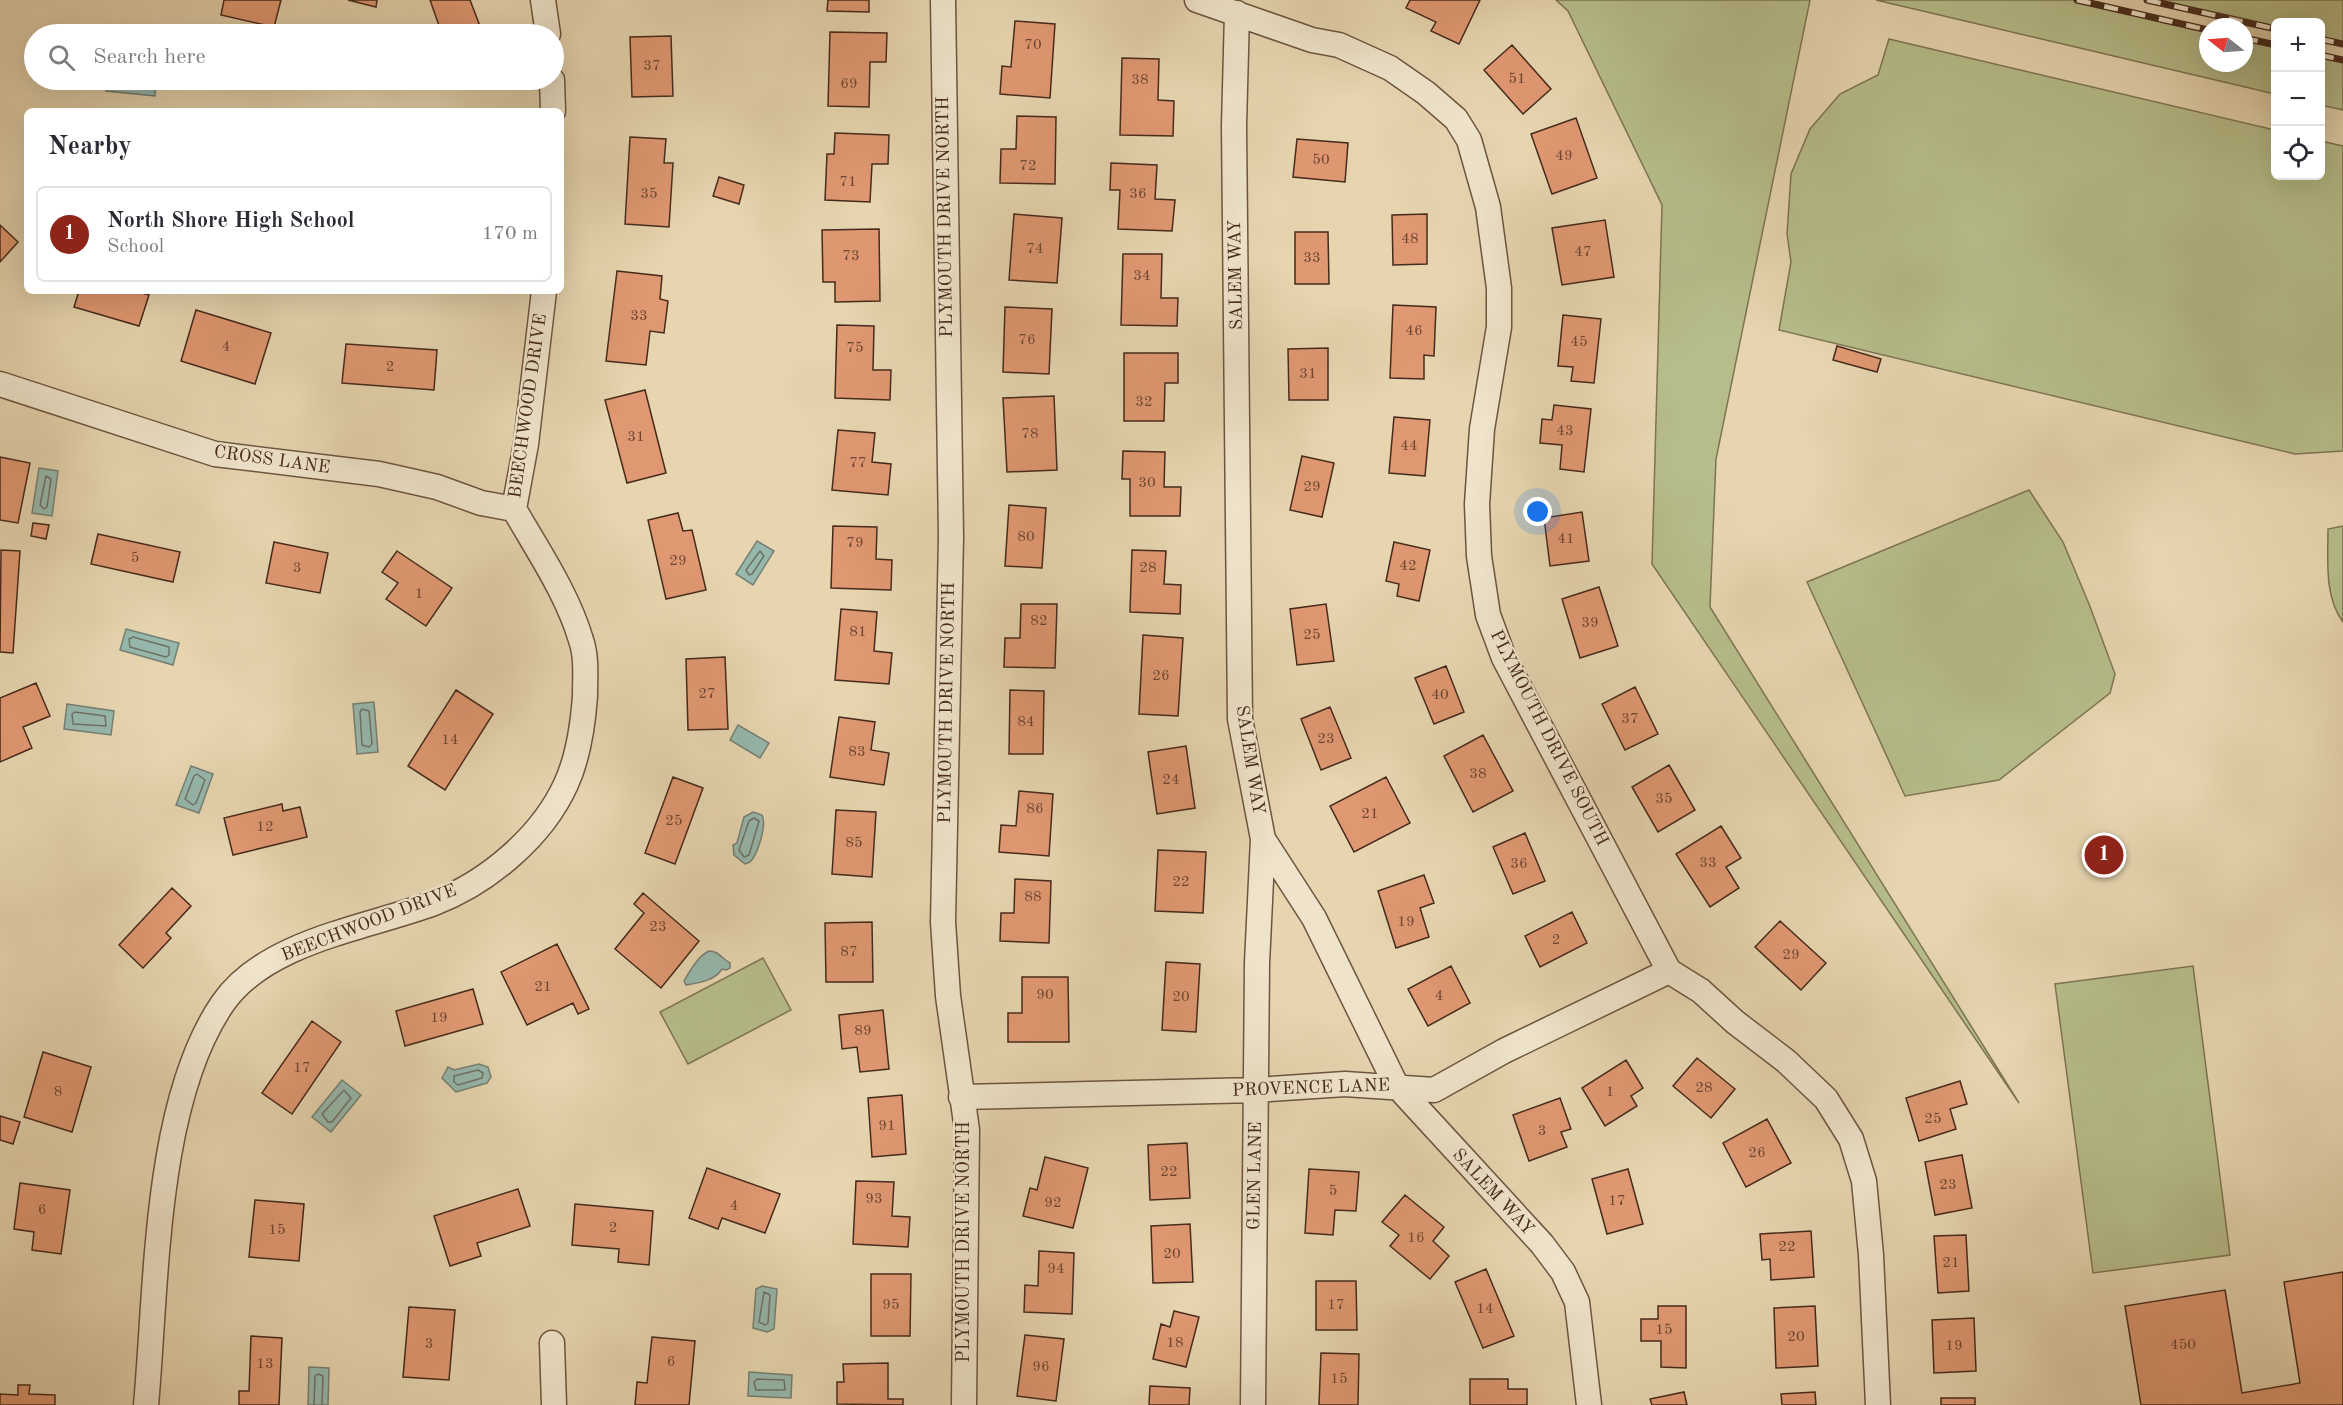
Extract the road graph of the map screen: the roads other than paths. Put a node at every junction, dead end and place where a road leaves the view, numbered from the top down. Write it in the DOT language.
graph roads {
  1 [pos="543,0"];
  2 [pos="942,0"];
  3 [pos="1197,0"];
  4 [pos="1237,14"];
  5 [pos="547,24"];
  6 [pos="552,90"];
  7 [pos="553,108"];
  8 [pos="544,294"];
  9 [pos="0,384"];
  10 [pos="514,509"];
  11 [pos="1263,839"];
  12 [pos="1669,971"];
  13 [pos="1396,1085"];
  14 [pos="1256,1090"];
  15 [pos="961,1096"];
  16 [pos="552,1343"];
  17 [pos="146,1405"];
  18 [pos="554,1405"];
  19 [pos="964,1405"];
  20 [pos="1253,1405"];
  21 [pos="1589,1405"];
  22 [pos="1878,1405"];
  1 -- 5 [label="street"];
  2 -- 15 [label="street, PLYMOUTH DRIVE NORTH"];
  3 -- 4 [label="street"];
  4 -- 11 [label="street, SALEM WAY"];
  4 -- 12 [label="street, PLYMOUTH DRIVE SOUTH"];
  6 -- 7 [label="street"];
  8 -- 10 [label="street, BEECHWOOD DRIVE"];
  9 -- 10 [label="street, CROSS LANE"];
  10 -- 17 [label="street, BEECHWOOD DRIVE"];
  11 -- 13 [label="street, SALEM WAY"];
  11 -- 14 [label="street, GLEN LANE"];
  12 -- 13 [label="street, PROVENCE LANE"];
  12 -- 22 [label="street"];
  13 -- 14 [label="street, PROVENCE LANE"];
  13 -- 21 [label="street, SALEM WAY"];
  14 -- 15 [label="street, PROVENCE LANE"];
  14 -- 20 [label="street, GLEN LANE"];
  15 -- 19 [label="street, PLYMOUTH DRIVE NORTH"];
  16 -- 18 [label="street"];
}
